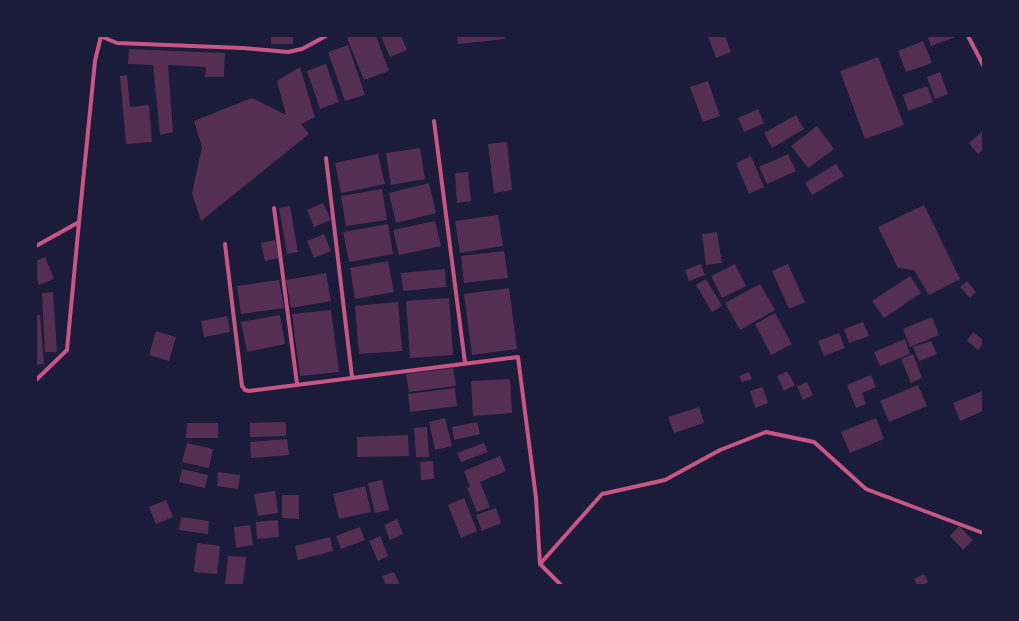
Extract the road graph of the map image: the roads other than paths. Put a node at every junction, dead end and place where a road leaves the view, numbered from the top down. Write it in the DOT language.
graph roads {
  1 [pos="101,36"];
  2 [pos="326,36"];
  3 [pos="968,36"];
  4 [pos="983,65"];
  5 [pos="434,121"];
  6 [pos="326,158"];
  7 [pos="274,208"];
  8 [pos="79,222"];
  9 [pos="225,244"];
  10 [pos="36,246"];
  11 [pos="465,363"];
  12 [pos="352,377"];
  13 [pos="36,380"];
  14 [pos="297,384"];
  15 [pos="983,533"];
  16 [pos="540,564"];
  17 [pos="561,585"];
  1 -- 2 [label="street"];
  1 -- 8 [label="street"];
  3 -- 4 [label="street"];
  5 -- 11 [label="street"];
  6 -- 12 [label="street"];
  7 -- 14 [label="street"];
  8 -- 10 [label="street"];
  8 -- 13 [label="street"];
  9 -- 14 [label="street"];
  11 -- 12 [label="street"];
  11 -- 16 [label="street"];
  12 -- 14 [label="street"];
  15 -- 16 [label="street"];
  16 -- 17 [label="street"];
}
